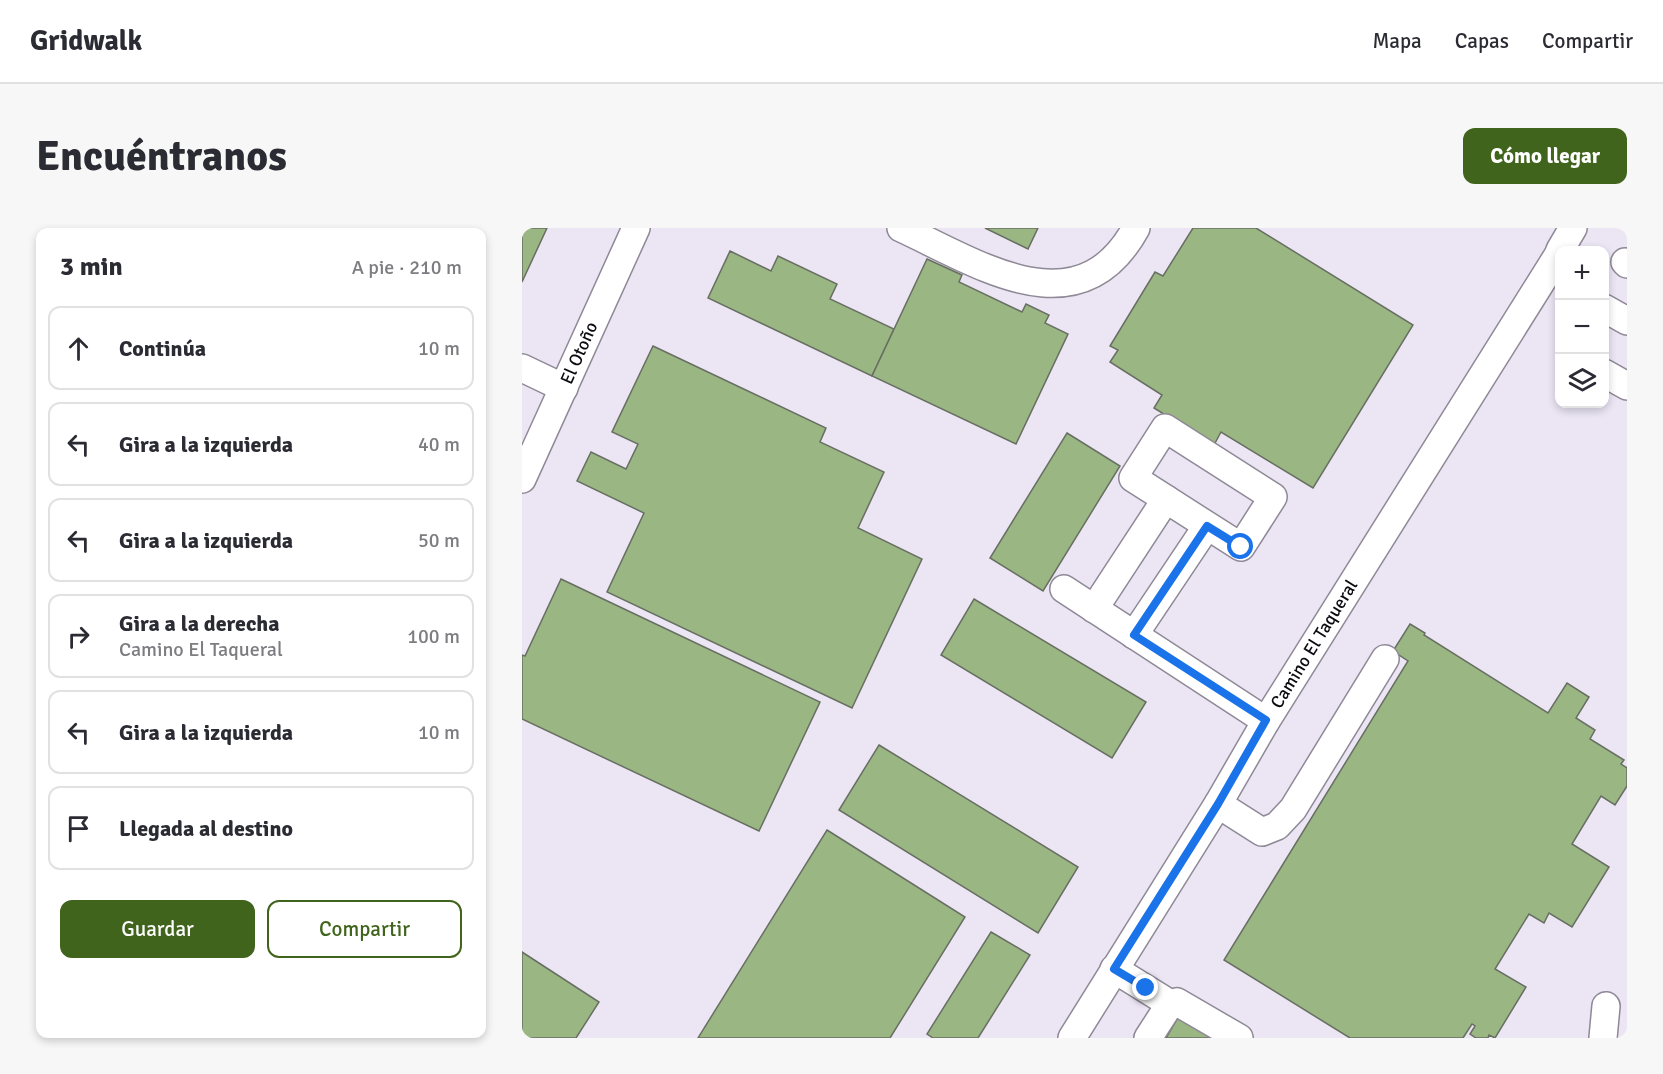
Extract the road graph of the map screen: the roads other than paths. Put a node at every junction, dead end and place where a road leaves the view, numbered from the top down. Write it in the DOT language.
graph roads {
  1 [pos="636,228"];
  2 [pos="901,228"];
  3 [pos="1136,228"];
  4 [pos="1573,228"];
  5 [pos="1563,246"];
  6 [pos="1555,259"];
  7 [pos="1609,310"];
  8 [pos="1627,321"];
  9 [pos="522,368"];
  10 [pos="1609,375"];
  11 [pos="1627,386"];
  12 [pos="564,388"];
  13 [pos="522,478"];
  14 [pos="1166,500"];
  15 [pos="1207,526"];
  16 [pos="1064,589"];
  17 [pos="1094,609"];
  18 [pos="1134,635"];
  19 [pos="1384,660"];
  20 [pos="1266,720"];
  21 [pos="1218,804"];
  22 [pos="1114,969"];
  23 [pos="1172,1005"];
  24 [pos="1606,1006"];
  25 [pos="1072,1038"];
  26 [pos="1148,1038"];
  27 [pos="1239,1038"];
  28 [pos="1603,1038"];
  1 -- 12 [label="street, El Otoño"];
  2 -- 3 [label="street"];
  4 -- 5 [label="street, Camino El Taqueral"];
  6 -- 20 [label="street, Camino El Taqueral"];
  7 -- 8 [label="street"];
  9 -- 12 [label="street"];
  10 -- 11 [label="street"];
  12 -- 13 [label="street, El Otoño"];
  14 -- 15 [label="street"];
  14 -- 15 [label="street"];
  14 -- 17 [label="street"];
  15 -- 18 [label="street"];
  16 -- 17 [label="street"];
  17 -- 18 [label="street"];
  18 -- 20 [label="street"];
  19 -- 21 [label="street"];
  20 -- 21 [label="street, Camino El Taqueral"];
  21 -- 22 [label="street, Camino El Taqueral"];
  22 -- 23 [label="street"];
  22 -- 25 [label="street, Camino El Taqueral"];
  23 -- 26 [label="street"];
  23 -- 27 [label="street"];
  24 -- 28 [label="street"];
}
